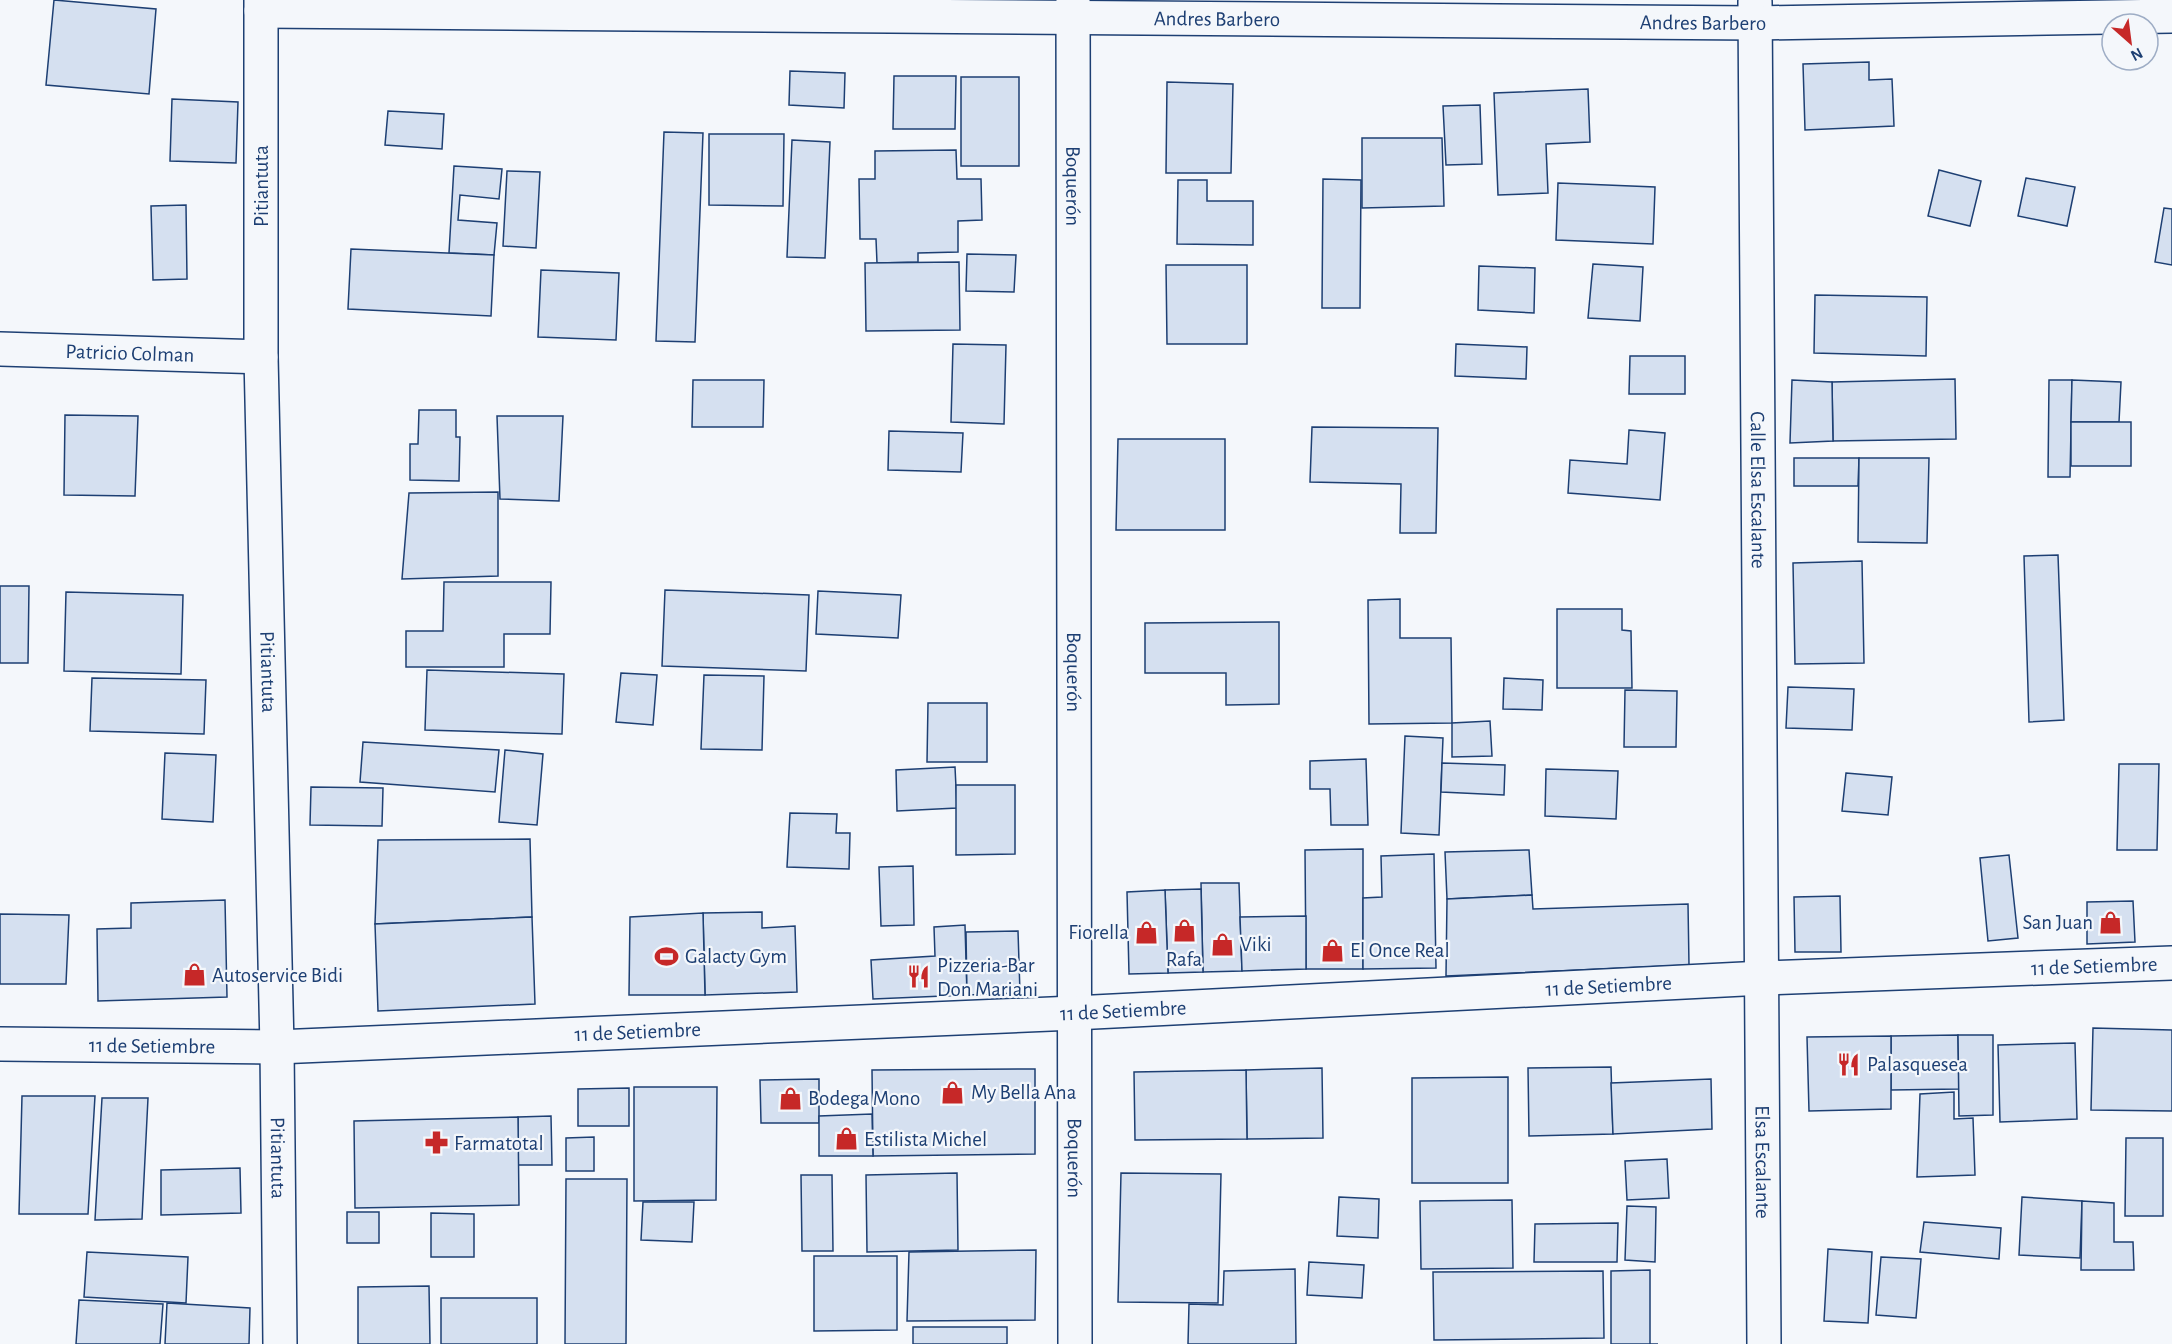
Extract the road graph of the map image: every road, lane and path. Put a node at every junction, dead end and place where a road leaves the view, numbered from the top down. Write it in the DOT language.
graph roads {
  1 [pos="261,6"];
  2 [pos="1073,9"];
  3 [pos="1756,11"];
  4 [pos="2172,16"];
  5 [pos="0,349"];
  6 [pos="261,357"];
  7 [pos="2172,963"];
  8 [pos="1763,978"];
  9 [pos="1074,1013"];
  10 [pos="0,1044"];
  11 [pos="278,1047"];
  12 [pos="280,1344"];
  13 [pos="1075,1344"];
  14 [pos="1764,1344"];
  1 -- 2 [label="street, Andres Barbero"];
  1 -- 6 [label="street, Pitiantuta"];
  2 -- 3 [label="street, Andres Barbero"];
  2 -- 9 [label="street, Boquerón"];
  3 -- 4 [label="street, Andres Barbero"];
  3 -- 8 [label="street, Calle Elsa Escalante"];
  5 -- 6 [label="street, Patricio Colman"];
  6 -- 11 [label="street, Pitiantuta"];
  7 -- 8 [label="street, 11 de Setiembre"];
  8 -- 9 [label="street, 11 de Setiembre"];
  8 -- 14 [label="street, Elsa Escalante"];
  9 -- 11 [label="street, 11 de Setiembre"];
  9 -- 13 [label="street, Boquerón"];
  10 -- 11 [label="street, 11 de Setiembre"];
  11 -- 12 [label="street, Pitiantuta"];
}
